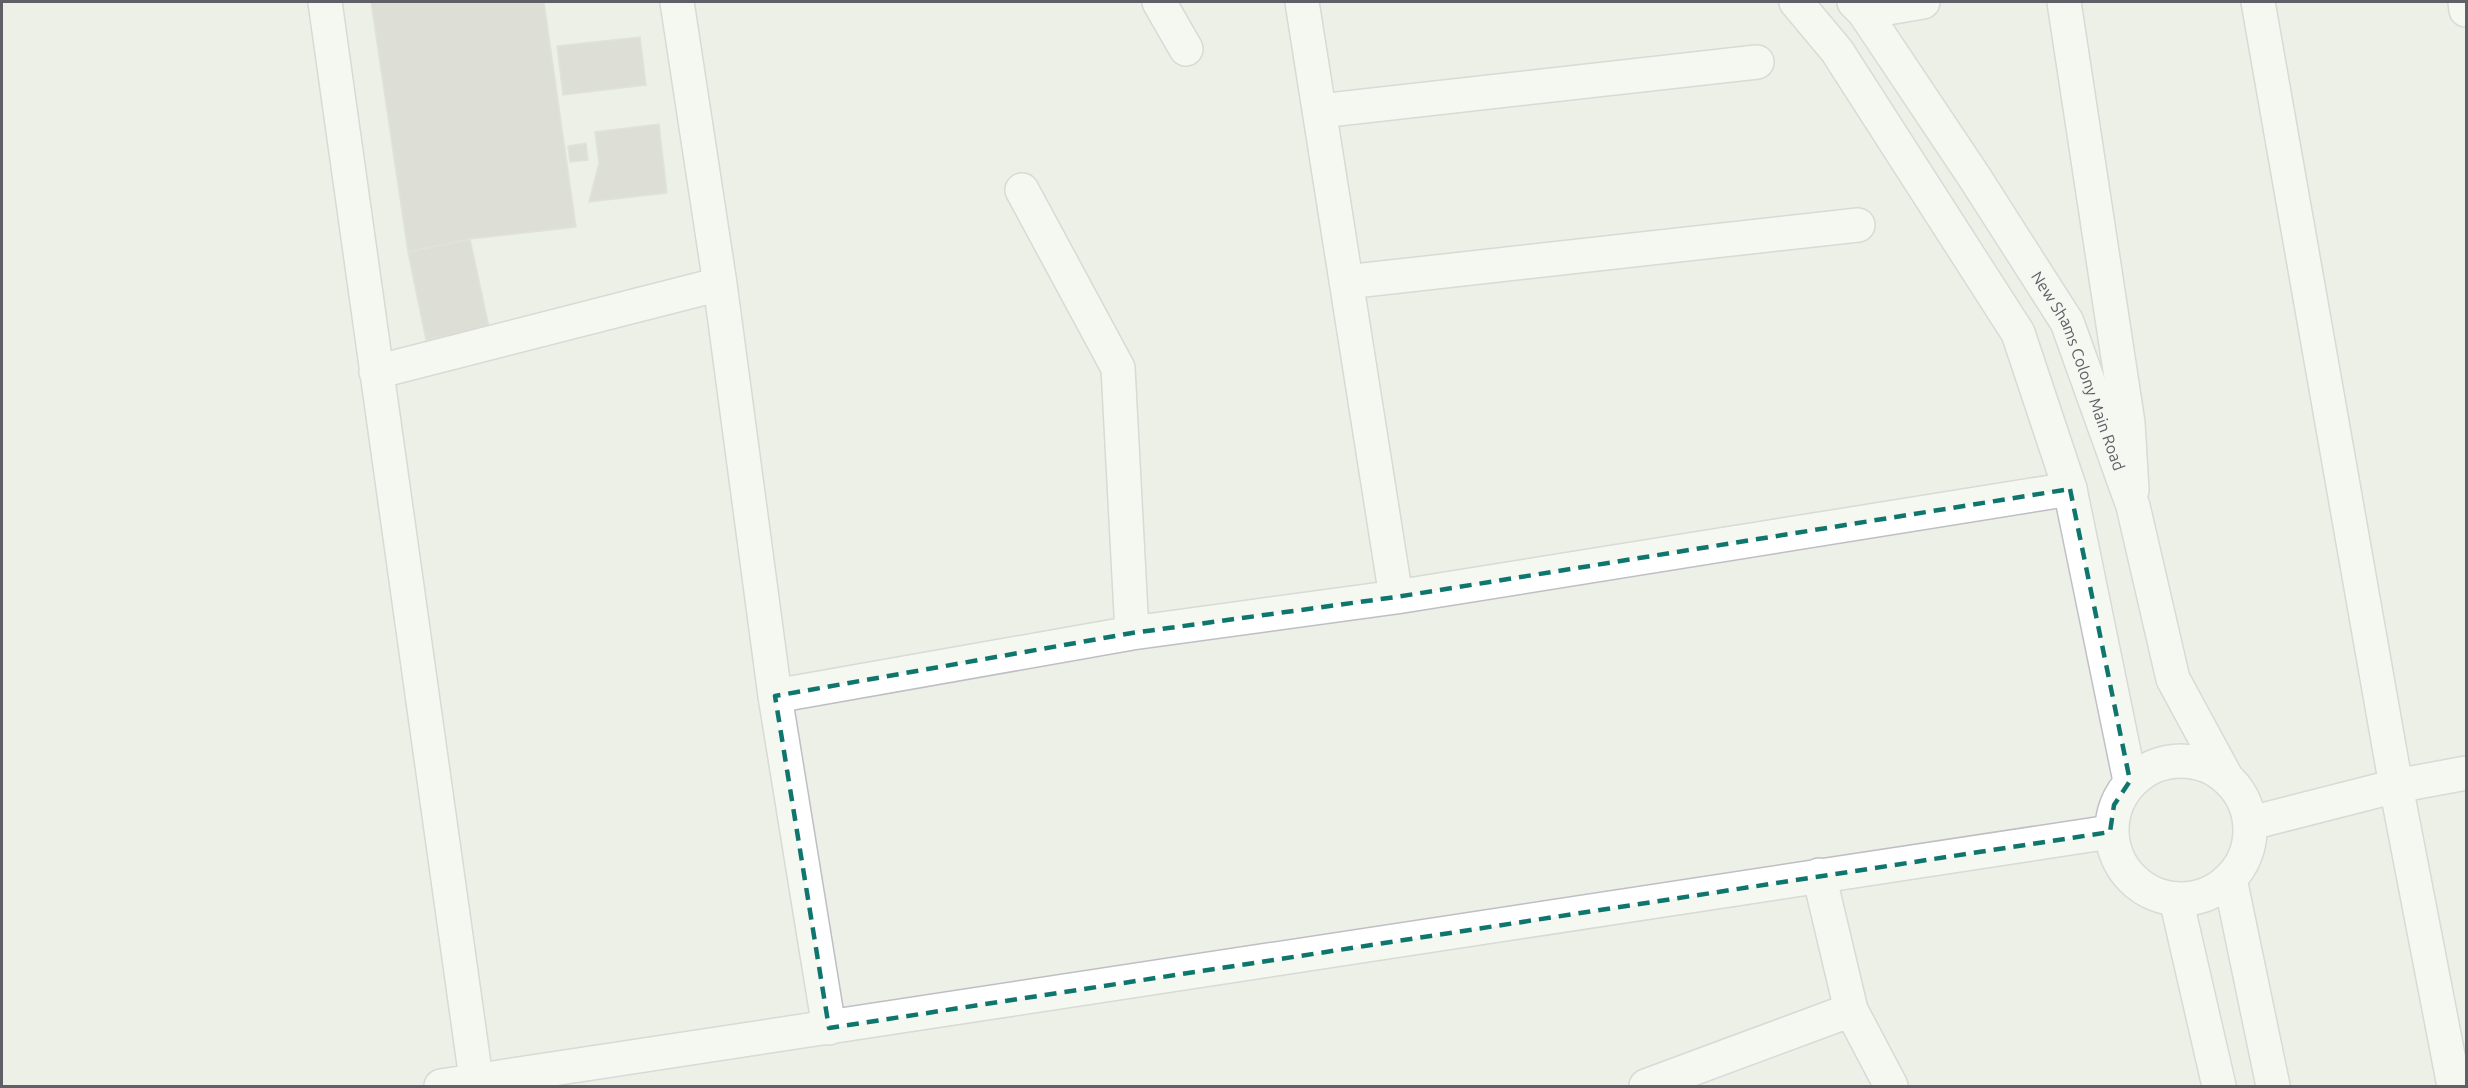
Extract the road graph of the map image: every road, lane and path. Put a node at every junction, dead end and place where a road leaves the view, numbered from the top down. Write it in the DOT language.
graph roads {
  1 [pos="325,2"];
  2 [pos="677,2"];
  3 [pos="1159,2"];
  4 [pos="1302,2"];
  5 [pos="1796,2"];
  6 [pos="1923,2"];
  7 [pos="2064,2"];
  8 [pos="2258,2"];
  9 [pos="2465,2"];
  10 [pos="1859,7"];
  11 [pos="2466,10"];
  12 [pos="1186,49"];
  13 [pos="1757,62"];
  14 [pos="1320,111"];
  15 [pos="1022,190"];
  16 [pos="1858,225"];
  17 [pos="1346,282"];
  18 [pos="720,284"];
  19 [pos="376,372"];
  20 [pos="2070,489"];
  21 [pos="2133,506"];
  22 [pos="1396,597"];
  23 [pos="1132,633"];
  24 [pos="775,696"];
  25 [pos="2466,773"];
  26 [pos="2225,775"];
  27 [pos="2130,781"];
  28 [pos="2396,786"];
  29 [pos="2251,824"];
  30 [pos="2110,832"];
  31 [pos="1819,875"];
  32 [pos="2230,879"];
  33 [pos="2176,899"];
  34 [pos="1851,1010"];
  35 [pos="829,1028"];
  36 [pos="476,1084"];
  37 [pos="441,1086"];
  38 [pos="1646,1086"];
  39 [pos="1891,1086"];
  40 [pos="2219,1086"];
  41 [pos="2272,1086"];
  42 [pos="2454,1086"];
  1 -- 19 [label="street"];
  2 -- 18 [label="street"];
  3 -- 12 [label="street"];
  4 -- 14 [label="street"];
  5 -- 20 [label="street"];
  6 -- 10 [label="street"];
  7 -- 21 [label="street"];
  8 -- 28 [label="street"];
  9 -- 11 [label="street"];
  10 -- 21 [label="street, New Shams Colony Main Road"];
  13 -- 14 [label="street"];
  14 -- 17 [label="street"];
  15 -- 23 [label="street"];
  16 -- 17 [label="street"];
  17 -- 22 [label="street"];
  18 -- 19 [label="street"];
  18 -- 24 [label="street"];
  19 -- 36 [label="street"];
  20 -- 22 [label="street"];
  20 -- 27 [label="street"];
  21 -- 26 [label="street, New Shams Colony Main Road"];
  22 -- 23 [label="street"];
  23 -- 24 [label="street"];
  24 -- 35 [label="street"];
  25 -- 28 [label="street"];
  26 -- 27 [label="street"];
  26 -- 29 [label="street"];
  27 -- 30 [label="street"];
  28 -- 29 [label="street"];
  28 -- 42 [label="street"];
  29 -- 32 [label="street"];
  30 -- 31 [label="street"];
  30 -- 33 [label="street"];
  31 -- 34 [label="street"];
  31 -- 35 [label="street"];
  32 -- 33 [label="street"];
  32 -- 41 [label="street"];
  33 -- 40 [label="street"];
  34 -- 38 [label="street"];
  34 -- 39 [label="street"];
  35 -- 36 [label="street"];
  36 -- 37 [label="street"];
}
